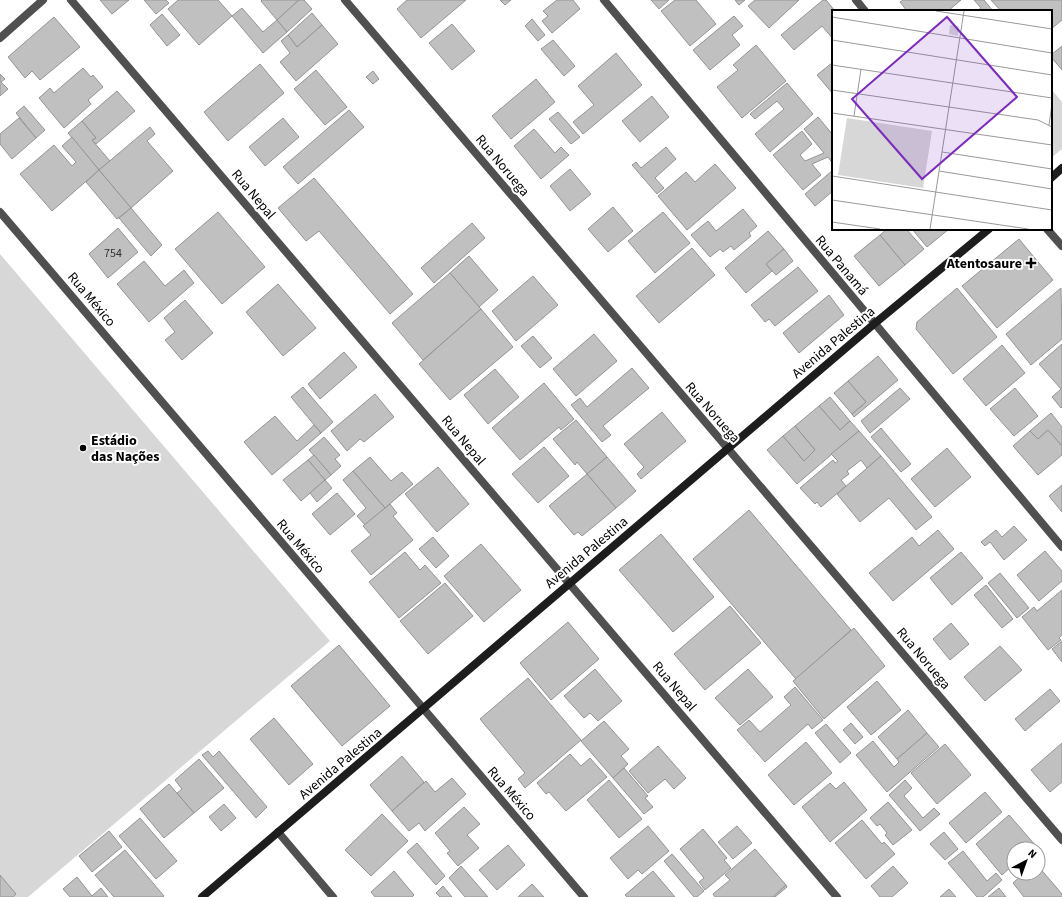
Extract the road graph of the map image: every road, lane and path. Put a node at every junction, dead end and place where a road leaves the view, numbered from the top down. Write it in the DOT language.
graph roads {
  1 [pos="42,0"];
  2 [pos="72,0"];
  3 [pos="345,0"];
  4 [pos="604,0"];
  5 [pos="856,0"];
  6 [pos="864,10"];
  7 [pos="0,38"];
  8 [pos="1062,168"];
  9 [pos="1052,177"];
  10 [pos="0,212"];
  11 [pos="988,230"];
  12 [pos="1049,230"];
  13 [pos="1062,246"];
  14 [pos="874,324"];
  15 [pos="728,448"];
  16 [pos="1062,547"];
  17 [pos="570,584"];
  18 [pos="423,709"];
  19 [pos="278,832"];
  20 [pos="1062,840"];
  21 [pos="202,897"];
  22 [pos="333,897"];
  23 [pos="584,897"];
  24 [pos="837,897"];
  1 -- 7 [label="street"];
  2 -- 17 [label="street, Rua Nepal"];
  3 -- 15 [label="street, Rua Noruega"];
  4 -- 14 [label="street, Rua Panamá"];
  5 -- 6 [label="street"];
  8 -- 9 [label="street"];
  10 -- 18 [label="street, Rua México"];
  11 -- 14 [label="street, Avenida Palestina"];
  12 -- 13 [label="street"];
  14 -- 15 [label="street, Avenida Palestina"];
  14 -- 16 [label="street, Rua Panamá"];
  15 -- 17 [label="street, Avenida Palestina"];
  15 -- 20 [label="street, Rua Noruega"];
  17 -- 18 [label="street, Avenida Palestina"];
  17 -- 24 [label="street, Rua Nepal"];
  18 -- 19 [label="street, Avenida Palestina"];
  18 -- 23 [label="street, Rua México"];
  19 -- 21 [label="street, Avenida Palestina"];
  19 -- 22 [label="street"];
}
